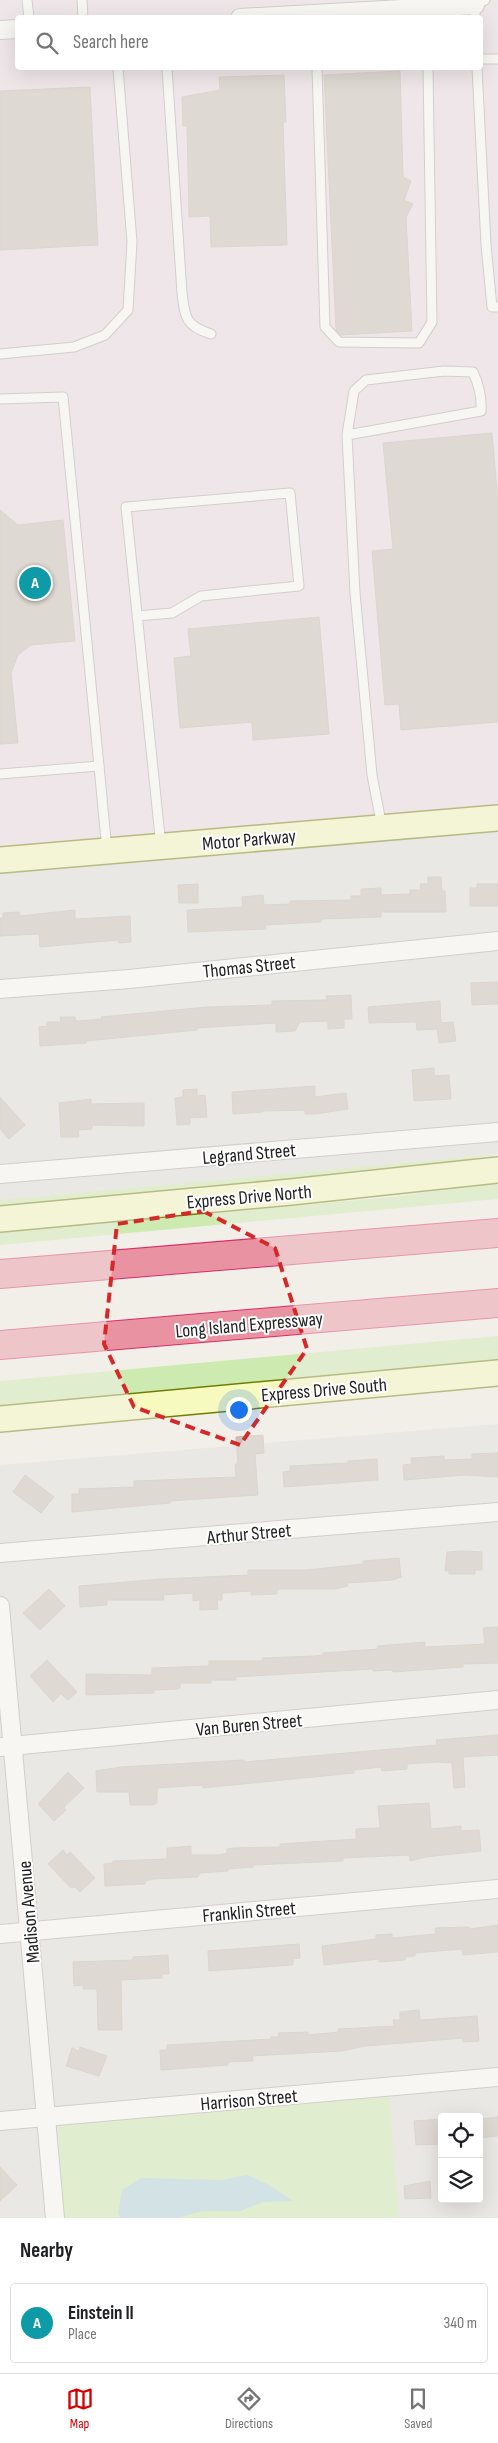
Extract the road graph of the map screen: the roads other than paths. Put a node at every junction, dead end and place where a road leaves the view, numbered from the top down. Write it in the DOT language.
graph roads {
  1 [pos="27,0"];
  2 [pos="82,0"];
  3 [pos="478,8"];
  4 [pos="427,12"];
  5 [pos="28,15"];
  6 [pos="83,15"];
  7 [pos="343,15"];
  8 [pos="15,29"];
  9 [pos="0,30"];
  10 [pos="498,59"];
  11 [pos="483,60"];
  12 [pos="118,70"];
  13 [pos="167,70"];
  14 [pos="317,70"];
  15 [pos="428,70"];
  16 [pos="477,70"];
  17 [pos="498,307"];
  18 [pos="211,334"];
  19 [pos="0,354"];
  20 [pos="0,399"];
  21 [pos="347,435"];
  22 [pos="137,616"];
  23 [pos="99,766"];
  24 [pos="0,774"];
  25 [pos="498,818"];
  26 [pos="382,828"];
  27 [pos="161,846"];
  28 [pos="107,851"];
  29 [pos="0,860"];
  30 [pos="498,941"];
  31 [pos="0,989"];
  32 [pos="498,1132"];
  33 [pos="498,1170"];
  34 [pos="0,1174"];
  35 [pos="0,1219"];
  36 [pos="498,1233"];
  37 [pos="0,1274"];
  38 [pos="498,1303"];
  39 [pos="0,1345"];
  40 [pos="498,1373"];
  41 [pos="0,1419"];
  42 [pos="498,1512"];
  43 [pos="0,1553"];
  44 [pos="0,1606"];
  45 [pos="498,1700"];
  46 [pos="6,1747"];
  47 [pos="498,1889"];
  48 [pos="30,1932"];
  49 [pos="0,1934"];
  50 [pos="498,2078"];
  51 [pos="47,2117"];
  52 [pos="0,2121"];
  53 [pos="55,2218"];
  1 -- 5 [label="lane"];
  2 -- 6 [label="lane"];
  3 -- 4 [label="street"];
  4 -- 7 [label="street"];
  8 -- 9 [label="street"];
  10 -- 11 [label="lane"];
  12 -- 19 [label="lane"];
  13 -- 18 [label="lane"];
  14 -- 15 [label="lane"];
  16 -- 17 [label="lane"];
  20 -- 23 [label="lane"];
  21 -- 21 [label="lane"];
  21 -- 26 [label="lane"];
  22 -- 22 [label="lane"];
  22 -- 27 [label="lane"];
  23 -- 24 [label="lane"];
  23 -- 28 [label="lane"];
  25 -- 26 [label="main road, Motor Parkway"];
  26 -- 27 [label="main road, Motor Parkway"];
  27 -- 28 [label="main road, Motor Parkway"];
  28 -- 29 [label="main road, Motor Parkway"];
  30 -- 31 [label="street, Thomas Street"];
  32 -- 34 [label="street, Legrand Street"];
  33 -- 35 [label="main road, Express Drive North"];
  36 -- 37 [label="highway"];
  38 -- 39 [label="highway, Long Island Expressway"];
  40 -- 41 [label="main road, Express Drive South"];
  42 -- 43 [label="street, Arthur Street"];
  44 -- 46 [label="street, Madison Avenue"];
  45 -- 46 [label="street, Van Buren Street"];
  46 -- 48 [label="street, Madison Avenue"];
  47 -- 48 [label="street, Franklin Street"];
  48 -- 49 [label="street, Franklin Street"];
  48 -- 51 [label="street, Madison Avenue"];
  50 -- 51 [label="street, Harrison Street"];
  51 -- 52 [label="street, Harrison Street"];
  51 -- 53 [label="street, Madison Avenue"];
}
